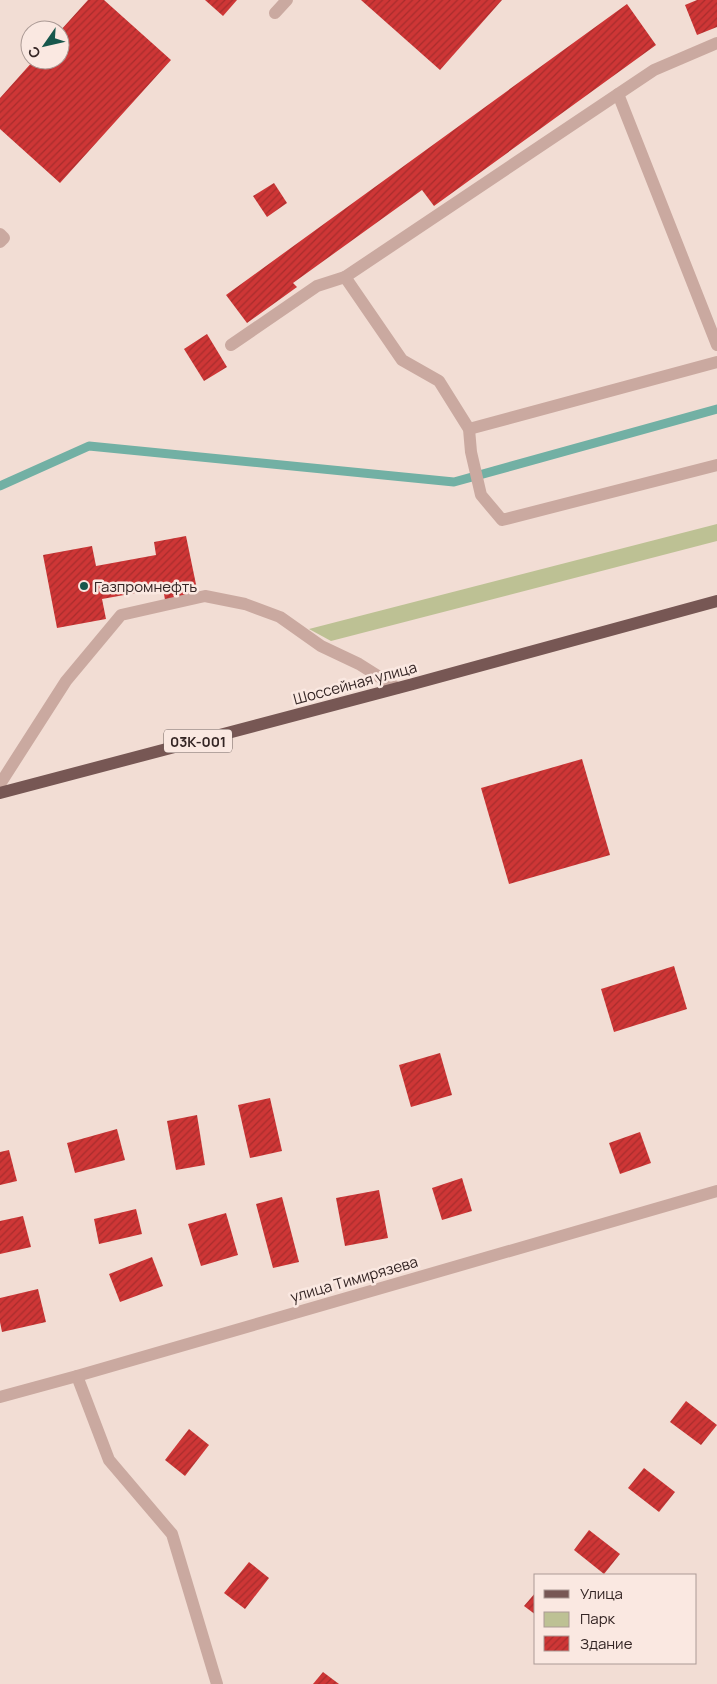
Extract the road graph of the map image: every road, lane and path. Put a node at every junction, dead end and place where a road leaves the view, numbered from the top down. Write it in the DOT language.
graph roads {
  1 [pos="286,0"];
  2 [pos="275,12"];
  3 [pos="717,43"];
  4 [pos="618,94"];
  5 [pos="0,234"];
  6 [pos="0,242"];
  7 [pos="345,277"];
  8 [pos="231,344"];
  9 [pos="717,345"];
  10 [pos="717,362"];
  11 [pos="469,429"];
  12 [pos="717,465"];
  13 [pos="717,601"];
  14 [pos="397,688"];
  15 [pos="0,784"];
  16 [pos="0,793"];
  17 [pos="717,1191"];
  18 [pos="77,1376"];
  19 [pos="0,1397"];
  20 [pos="217,1684"];
  1 -- 2 [label="street"];
  3 -- 4 [label="street"];
  4 -- 7 [label="street"];
  4 -- 9 [label="street"];
  5 -- 6 [label="street"];
  7 -- 8 [label="street"];
  7 -- 11 [label="street"];
  10 -- 11 [label="street"];
  11 -- 12 [label="street"];
  13 -- 14 [label="main road, Шоссейная улица / 03К-001"];
  14 -- 15 [label="street"];
  14 -- 16 [label="main road, Шоссейная улица / 03К-001"];
  17 -- 18 [label="street, улица Тимирязева"];
  18 -- 19 [label="street, улица Тимирязева"];
  18 -- 20 [label="street"];
}
